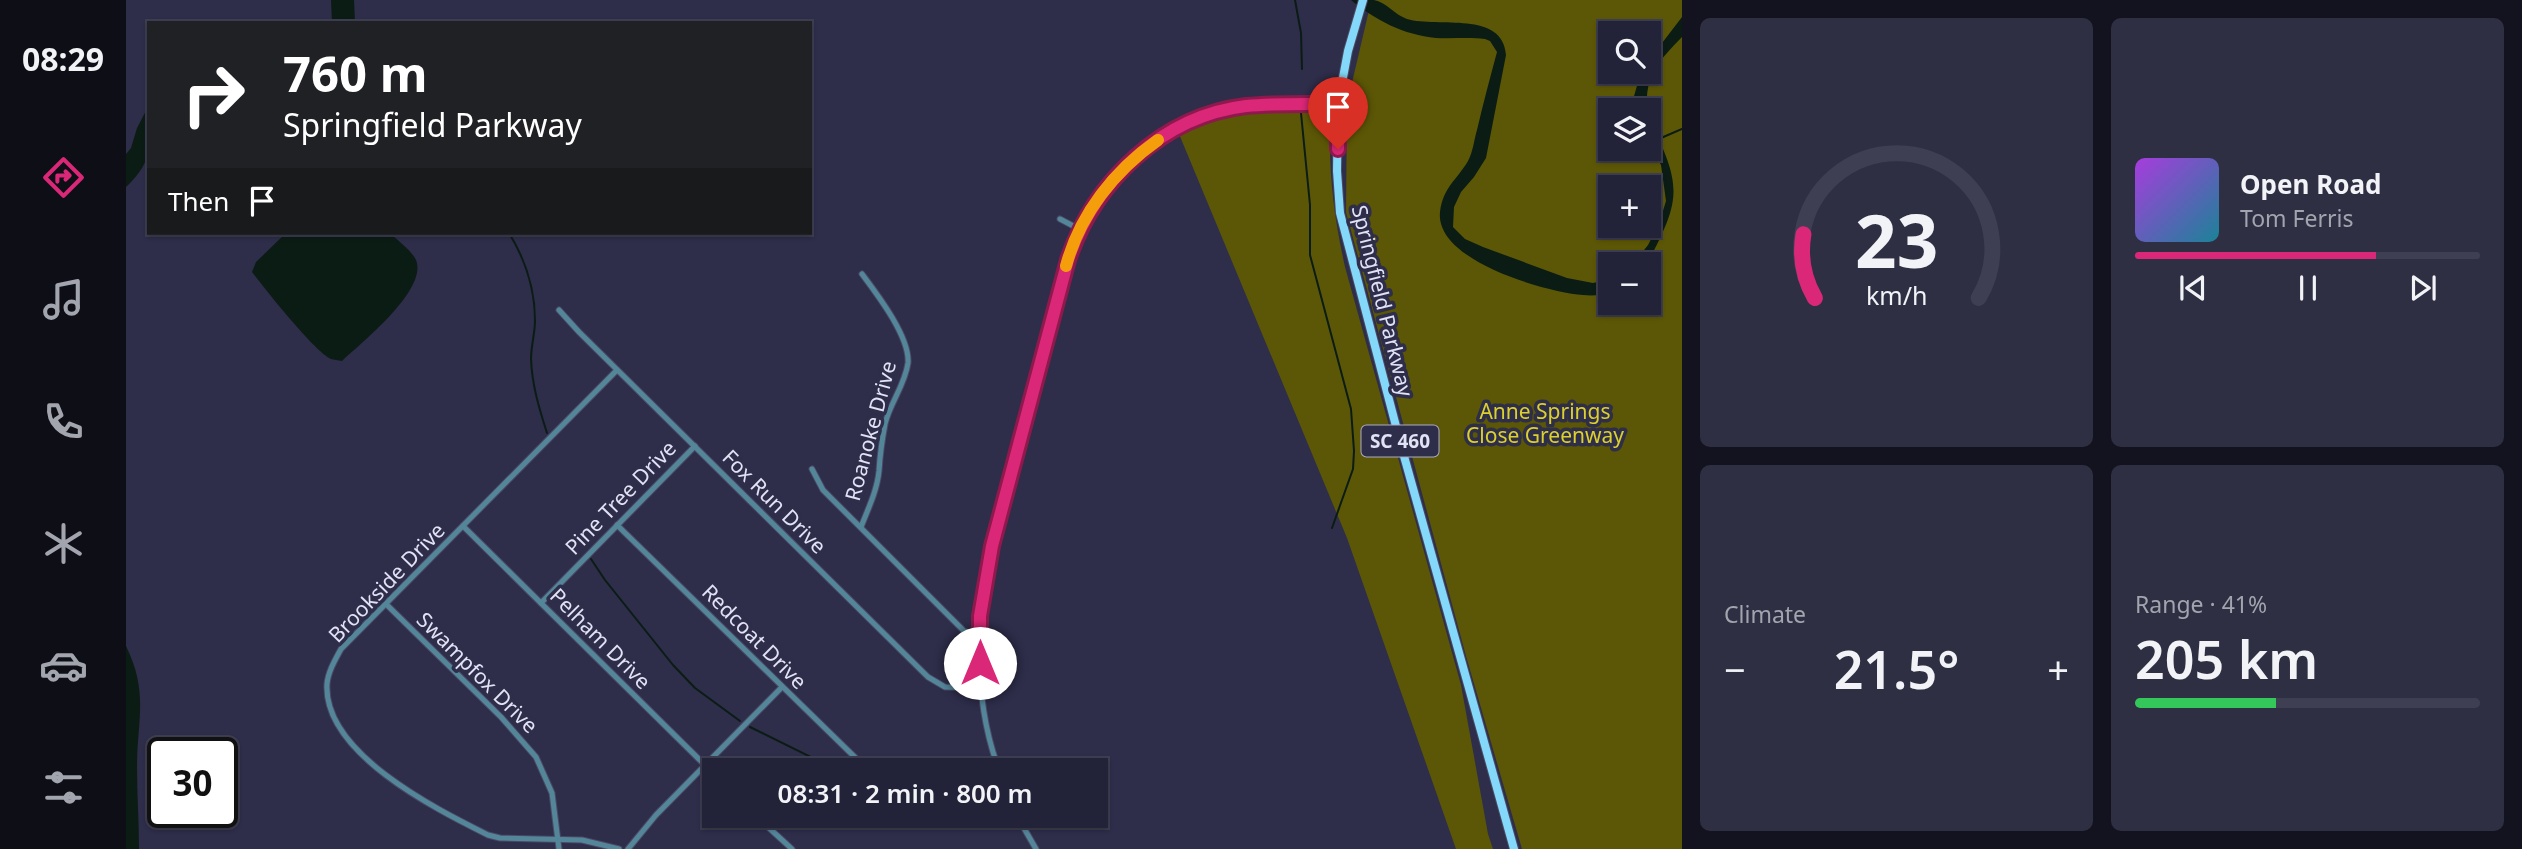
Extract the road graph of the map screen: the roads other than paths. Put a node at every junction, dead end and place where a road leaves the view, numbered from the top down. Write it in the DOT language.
graph roads {
  1 [pos="1363,0"];
  2 [pos="1338,104"];
  3 [pos="1060,219"];
  4 [pos="1079,229"];
  5 [pos="862,274"];
  6 [pos="559,310"];
  7 [pos="617,370"];
  8 [pos="695,446"];
  9 [pos="812,469"];
  10 [pos="617,525"];
  11 [pos="463,526"];
  12 [pos="861,527"];
  13 [pos="541,603"];
  14 [pos="386,604"];
  15 [pos="979,638"];
  16 [pos="782,687"];
  17 [pos="980,688"];
  18 [pos="712,758"];
  19 [pos="856,758"];
  20 [pos="994,758"];
  21 [pos="702,762"];
  22 [pos="702,768"];
  23 [pos="769,828"];
  24 [pos="1024,828"];
  25 [pos="558,839"];
  26 [pos="559,849"];
  27 [pos="619,849"];
  28 [pos="628,849"];
  29 [pos="792,849"];
  30 [pos="1036,849"];
  31 [pos="1514,849"];
  1 -- 2 [label="main road, Springfield Parkway / SC 460"];
  2 -- 4 [label="street"];
  2 -- 31 [label="main road, Springfield Parkway / SC 460"];
  3 -- 4 [label="street"];
  4 -- 15 [label="street"];
  5 -- 12 [label="street, Roanoke Drive"];
  6 -- 7 [label="street, Fox Run Drive"];
  7 -- 8 [label="street, Fox Run Drive"];
  7 -- 11 [label="street, Brookside Drive"];
  8 -- 10 [label="street, Pine Tree Drive"];
  8 -- 17 [label="street, Fox Run Drive"];
  9 -- 12 [label="street"];
  10 -- 13 [label="street, Pine Tree Drive"];
  10 -- 16 [label="street, Redcoat Drive"];
  11 -- 13 [label="street, Pelham Drive"];
  11 -- 14 [label="street, Brookside Drive"];
  12 -- 15 [label="street, Roanoke Drive"];
  13 -- 21 [label="street, Pelham Drive"];
  14 -- 25 [label="street, Swampfox Drive"];
  14 -- 25 [label="street, Brookside Drive"];
  15 -- 17 [label="street"];
  16 -- 18 [label="street"];
  16 -- 19 [label="street, Redcoat Drive"];
  17 -- 20 [label="street"];
  22 -- 28 [label="street"];
  23 -- 29 [label="street"];
  24 -- 30 [label="street"];
  25 -- 26 [label="street, Swampfox Drive"];
  25 -- 27 [label="street, Brookside Drive"];
}
